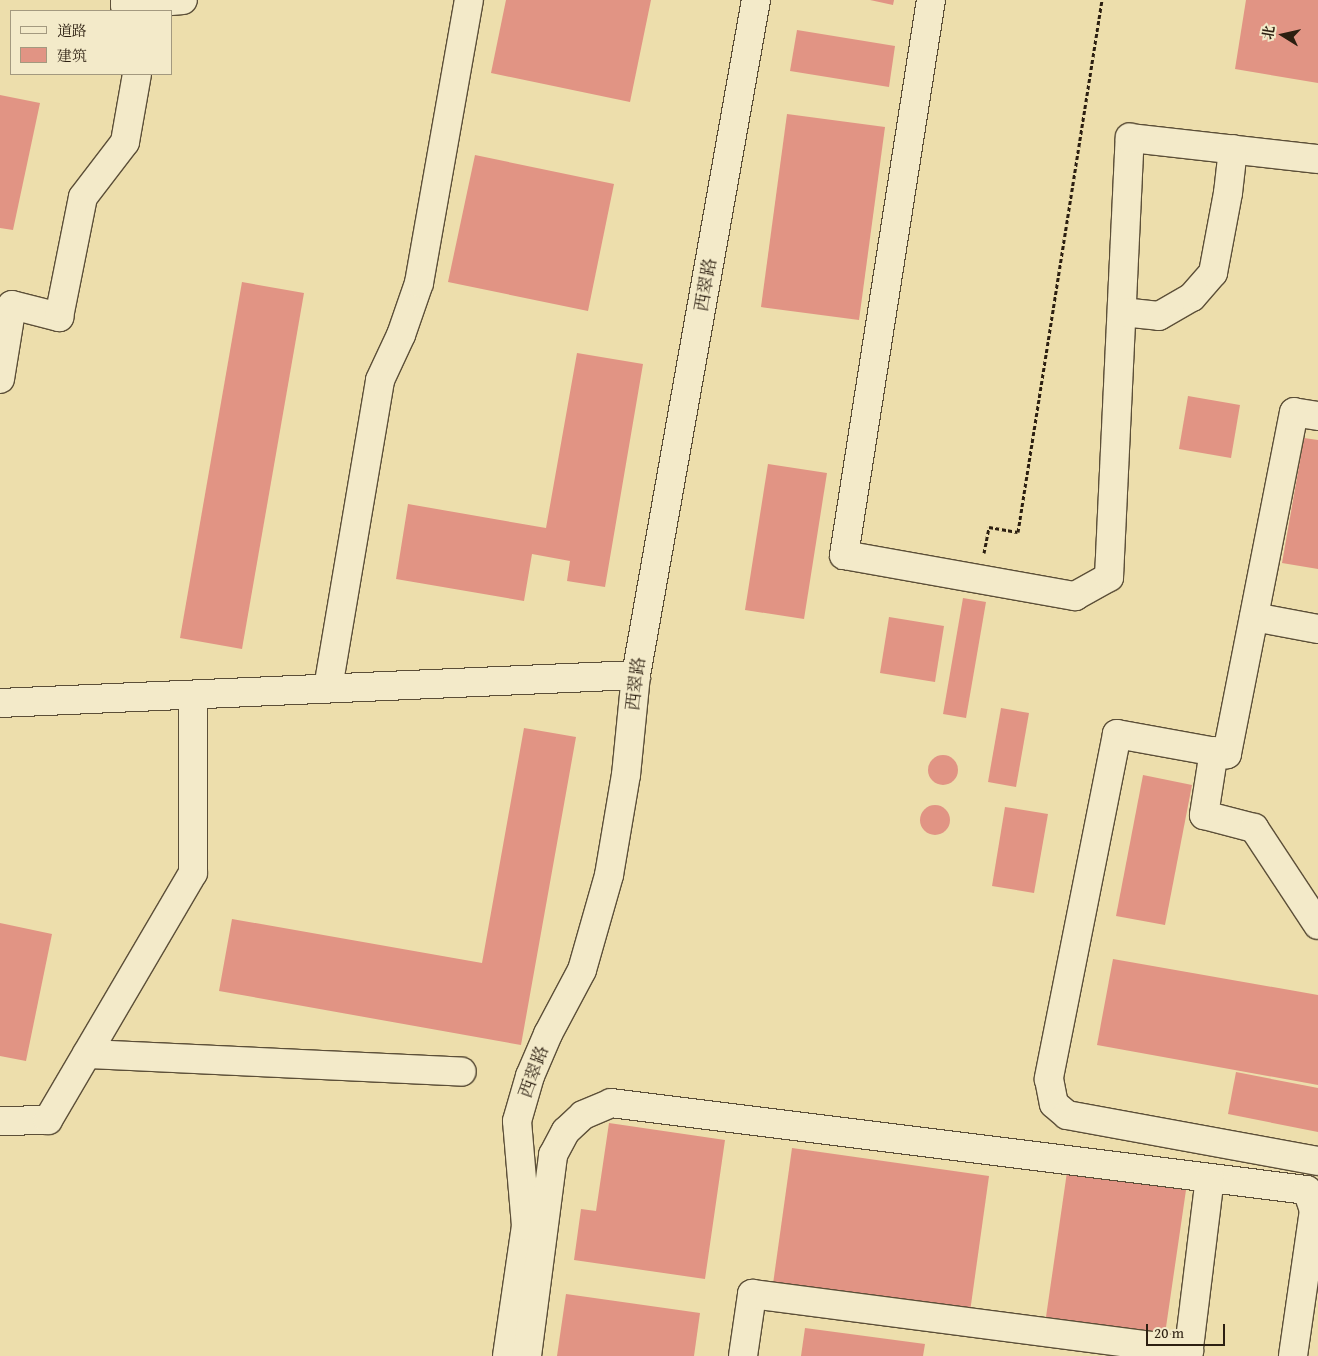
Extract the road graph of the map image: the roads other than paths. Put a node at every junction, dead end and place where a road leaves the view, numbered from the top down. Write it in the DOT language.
graph roads {
  1 [pos="183,0"];
  2 [pos="469,0"];
  3 [pos="756,0"];
  4 [pos="932,0"];
  5 [pos="125,5"];
  6 [pos="137,75"];
  7 [pos="1233,149"];
  8 [pos="1318,159"];
  9 [pos="1122,312"];
  10 [pos="0,378"];
  11 [pos="1318,416"];
  12 [pos="1254,617"];
  13 [pos="1318,629"];
  14 [pos="636,675"];
  15 [pos="328,688"];
  16 [pos="193,695"];
  17 [pos="0,703"];
  18 [pos="1214,752"];
  19 [pos="1318,925"];
  20 [pos="87,1054"];
  21 [pos="462,1072"];
  22 [pos="0,1121"];
  23 [pos="1318,1161"];
  24 [pos="1210,1178"];
  25 [pos="1188,1354"];
  26 [pos="507,1356"];
  27 [pos="527,1356"];
  28 [pos="743,1356"];
  29 [pos="1293,1356"];
  1 -- 5 [label="street"];
  2 -- 15 [label="street"];
  3 -- 14 [label="street, 西翠路"];
  4 -- 9 [label="street"];
  6 -- 10 [label="street"];
  7 -- 8 [label="street"];
  7 -- 9 [label="street"];
  7 -- 9 [label="street"];
  11 -- 12 [label="street"];
  12 -- 13 [label="street"];
  12 -- 18 [label="street"];
  14 -- 15 [label="street"];
  14 -- 26 [label="street, 西翠路"];
  15 -- 16 [label="street"];
  16 -- 17 [label="street"];
  16 -- 20 [label="street"];
  18 -- 19 [label="street"];
  18 -- 23 [label="street"];
  20 -- 21 [label="street"];
  20 -- 22 [label="street"];
  24 -- 25 [label="street"];
  24 -- 27 [label="street"];
  24 -- 29 [label="street"];
  25 -- 28 [label="street"];
}
